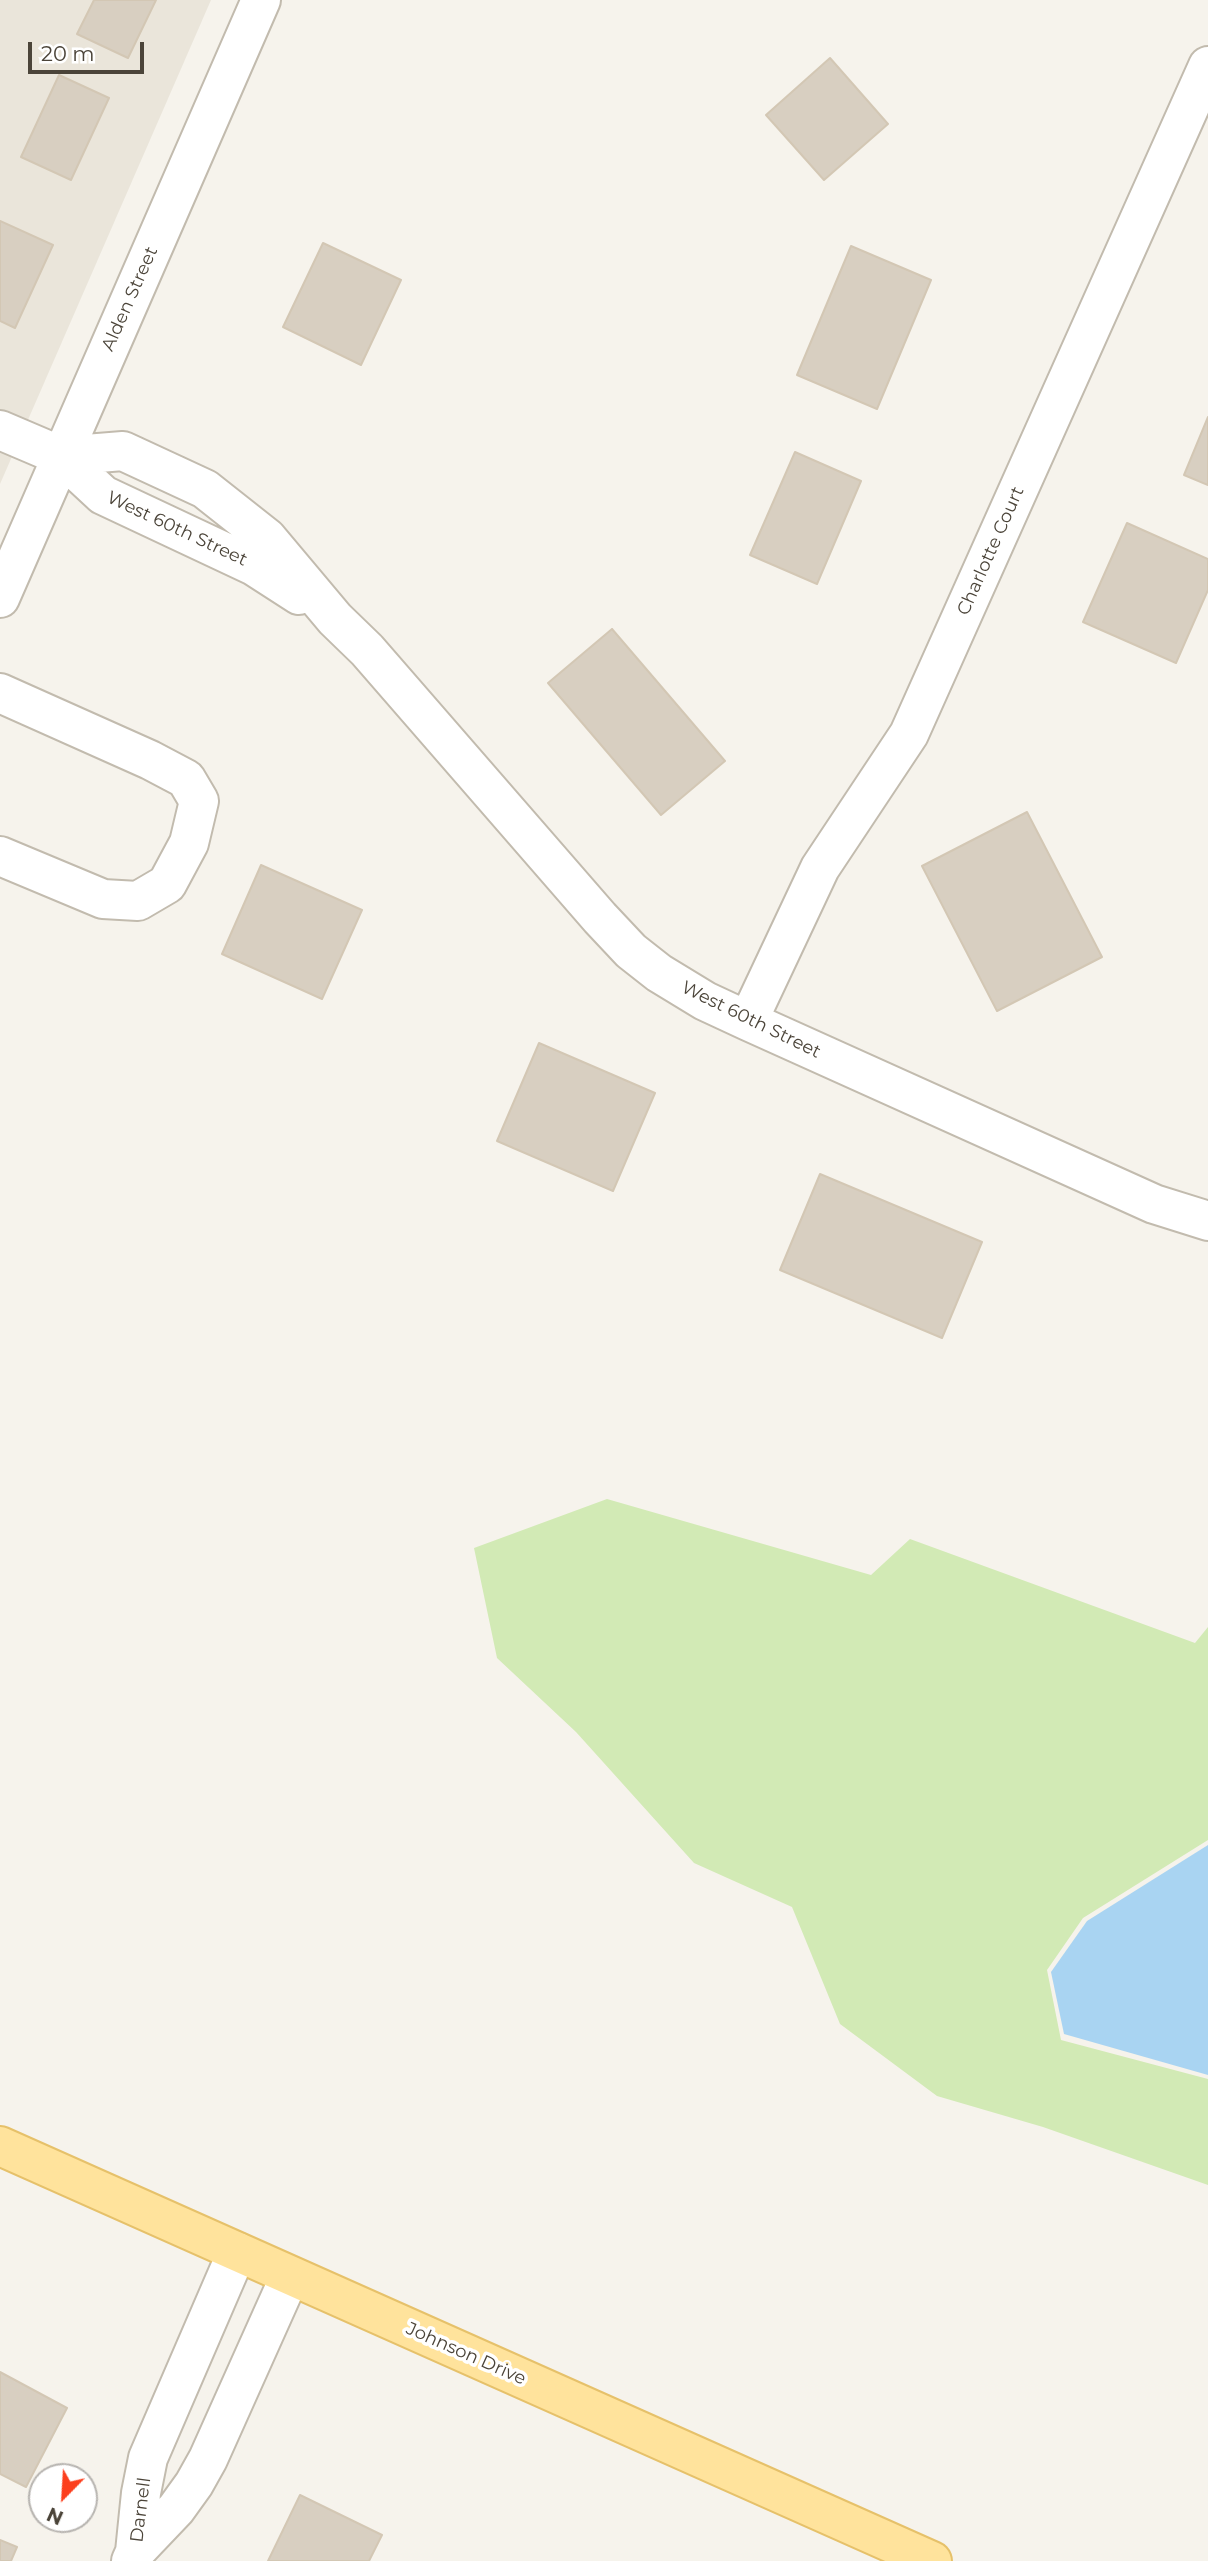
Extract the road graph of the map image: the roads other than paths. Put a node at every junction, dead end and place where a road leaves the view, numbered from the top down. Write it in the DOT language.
graph roads {
  1 [pos="261,0"];
  2 [pos="1208,66"];
  3 [pos="0,430"];
  4 [pos="61,456"];
  5 [pos="0,598"];
  6 [pos="0,693"];
  7 [pos="0,856"];
  8 [pos="748,1021"];
  9 [pos="1208,1222"];
  10 [pos="0,2146"];
  11 [pos="237,2252"];
  12 [pos="290,2276"];
  13 [pos="133,2556"];
  14 [pos="932,2561"];
  1 -- 4 [label="street, Alden Street"];
  2 -- 8 [label="street, Charlotte Court"];
  3 -- 4 [label="street, West 60th Street"];
  4 -- 5 [label="street, Alden Street"];
  4 -- 8 [label="street, West 60th Street"];
  6 -- 7 [label="street"];
  8 -- 9 [label="street, West 60th Street"];
  10 -- 11 [label="main road, Johnson Drive"];
  11 -- 12 [label="main road, Johnson Drive"];
  11 -- 13 [label="street, Darnell"];
  12 -- 13 [label="street, Darnell"];
  12 -- 14 [label="main road, Johnson Drive"];
}
